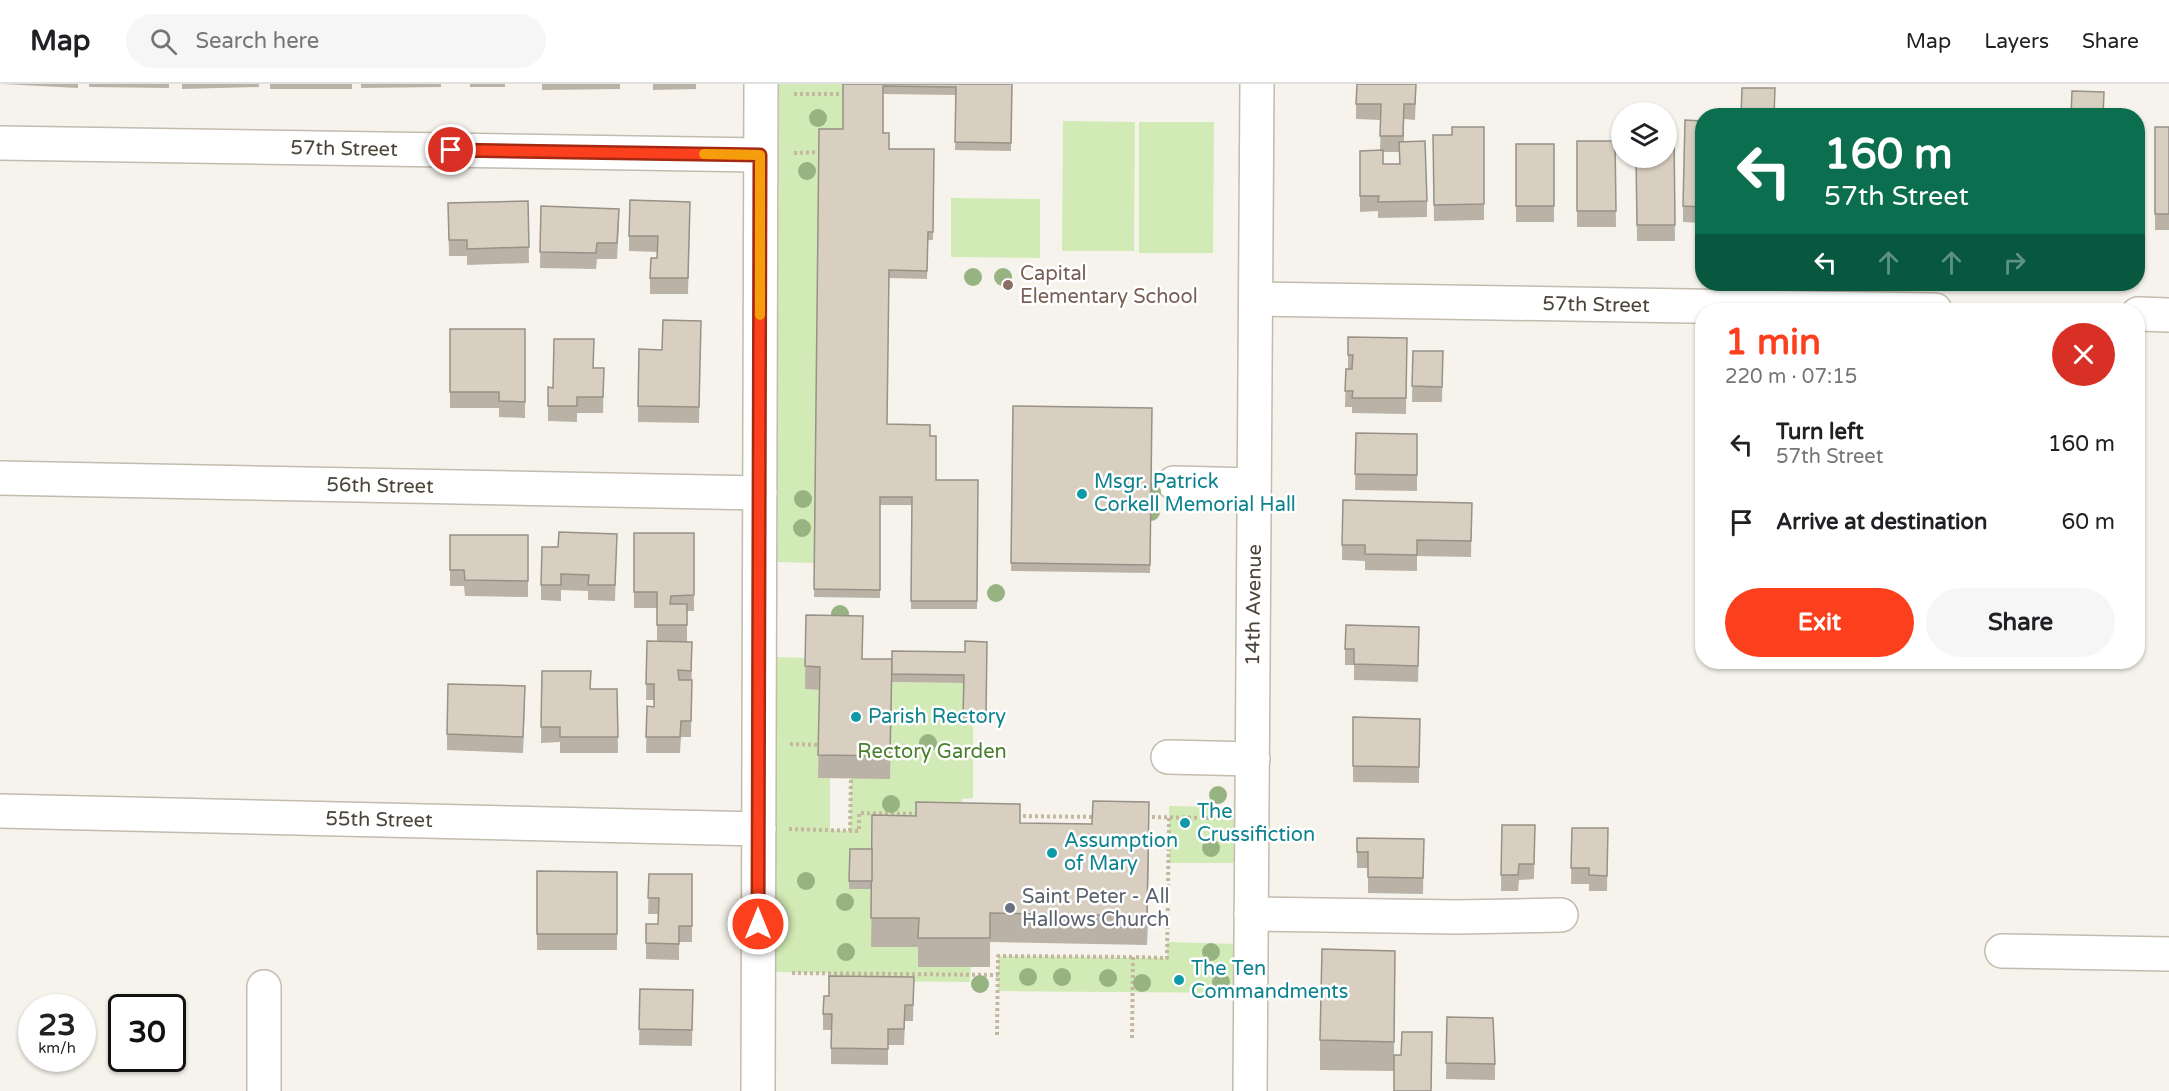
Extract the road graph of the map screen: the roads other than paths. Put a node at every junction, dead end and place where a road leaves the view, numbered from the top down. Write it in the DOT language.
graph roads {
  1 [pos="1257,84"];
  2 [pos="775,89"];
  3 [pos="0,143"];
  4 [pos="774,154"];
  5 [pos="1256,299"];
  6 [pos="1695,306"];
  7 [pos="2145,314"];
  8 [pos="2169,315"];
  9 [pos="0,478"];
  10 [pos="1174,483"];
  11 [pos="1254,485"];
  12 [pos="760,493"];
  13 [pos="1168,757"];
  14 [pos="1253,759"];
  15 [pos="0,811"];
  16 [pos="772,829"];
  17 [pos="1251,914"];
  18 [pos="1561,915"];
  19 [pos="2002,951"];
  20 [pos="2169,954"];
  21 [pos="264,987"];
  22 [pos="264,1091"];
  23 [pos="758,1091"];
  24 [pos="1250,1091"];
  1 -- 5 [label="street, 14th Avenue"];
  2 -- 4 [label="street"];
  3 -- 4 [label="street, 57th Street"];
  4 -- 12 [label="street"];
  5 -- 6 [label="street, 57th Street"];
  5 -- 11 [label="street, 14th Avenue"];
  7 -- 8 [label="street"];
  9 -- 12 [label="street, 56th Street"];
  10 -- 11 [label="street"];
  11 -- 14 [label="street, 14th Avenue"];
  12 -- 16 [label="street"];
  13 -- 14 [label="street"];
  14 -- 17 [label="street, 14th Avenue"];
  15 -- 16 [label="street, 55th Street"];
  16 -- 23 [label="street"];
  17 -- 18 [label="street"];
  17 -- 24 [label="street, 14th Avenue"];
  19 -- 20 [label="street"];
  21 -- 22 [label="street"];
}
